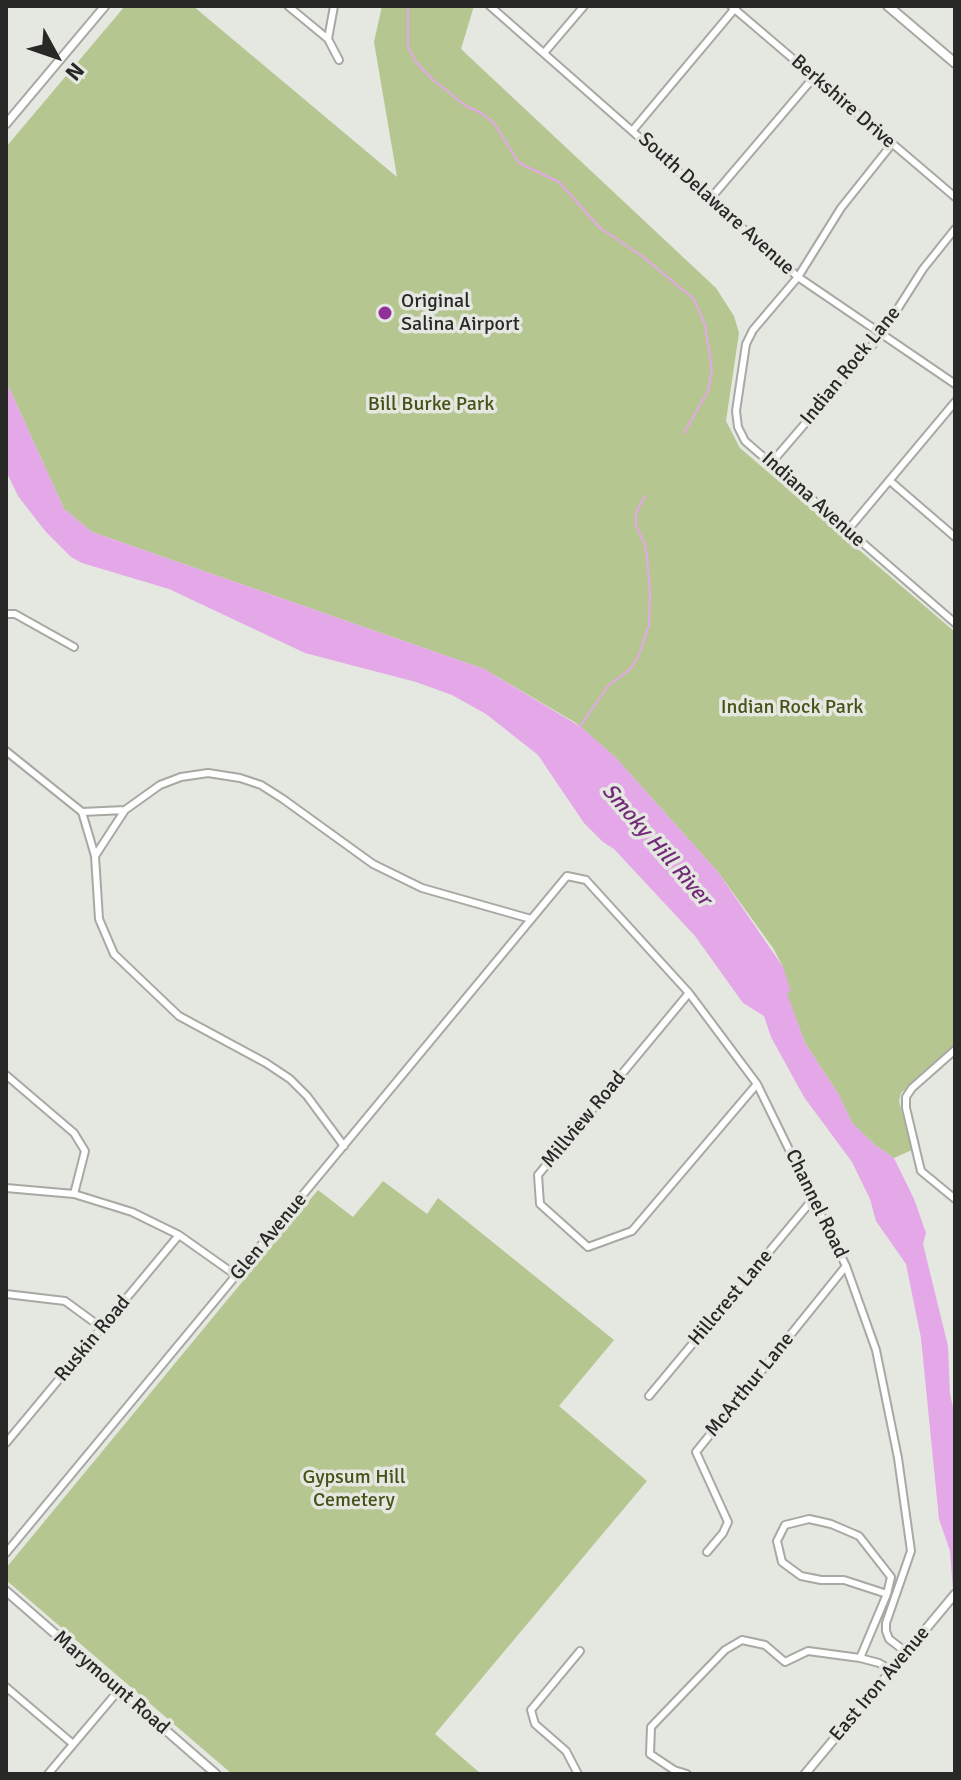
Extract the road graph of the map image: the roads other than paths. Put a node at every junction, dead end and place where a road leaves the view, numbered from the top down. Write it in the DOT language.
graph roads {
  1 [pos="105,6"];
  2 [pos="288,6"];
  3 [pos="334,6"];
  4 [pos="490,6"];
  5 [pos="584,6"];
  6 [pos="888,6"];
  7 [pos="734,7"];
  8 [pos="328,39"];
  9 [pos="544,53"];
  10 [pos="339,60"];
  11 [pos="955,63"];
  12 [pos="814,77"];
  13 [pos="6,124"];
  14 [pos="633,130"];
  15 [pos="892,144"];
  16 [pos="955,197"];
  17 [pos="711,198"];
  18 [pos="955,229"];
  19 [pos="798,277"];
  20 [pos="881,335"];
  21 [pos="955,384"];
  22 [pos="955,402"];
  23 [pos="772,462"];
  24 [pos="890,481"];
  25 [pos="847,531"];
  26 [pos="955,537"];
  27 [pos="6,614"];
  28 [pos="955,623"];
  29 [pos="74,647"];
  30 [pos="6,751"];
  31 [pos="125,810"];
  32 [pos="82,812"];
  33 [pos="95,856"];
  34 [pos="531,919"];
  35 [pos="689,993"];
  36 [pos="955,1050"];
  37 [pos="6,1075"];
  38 [pos="757,1084"];
  39 [pos="344,1146"];
  40 [pos="6,1188"];
  41 [pos="74,1194"];
  42 [pos="813,1199"];
  43 [pos="955,1199"];
  44 [pos="179,1235"];
  45 [pos="846,1266"];
  46 [pos="237,1276"];
  47 [pos="6,1294"];
  48 [pos="102,1328"];
  49 [pos="649,1396"];
  50 [pos="6,1443"];
  51 [pos="707,1552"];
  52 [pos="6,1553"];
  53 [pos="6,1591"];
  54 [pos="887,1594"];
  55 [pos="955,1594"];
  56 [pos="580,1651"];
  57 [pos="906,1652"];
  58 [pos="860,1658"];
  59 [pos="891,1670"];
  60 [pos="6,1687"];
  61 [pos="119,1690"];
  62 [pos="73,1744"];
  63 [pos="48,1774"];
  64 [pos="216,1774"];
  65 [pos="578,1774"];
  66 [pos="687,1774"];
  67 [pos="805,1774"];
  1 -- 13 [label="street"];
  2 -- 8 [label="street"];
  3 -- 8 [label="street"];
  4 -- 9 [label="street, South Delaware Avenue"];
  5 -- 9 [label="street"];
  6 -- 11 [label="main road"];
  7 -- 12 [label="street, Berkshire Drive"];
  7 -- 14 [label="street"];
  8 -- 10 [label="street"];
  9 -- 14 [label="street, South Delaware Avenue"];
  12 -- 15 [label="street, Berkshire Drive"];
  12 -- 17 [label="street"];
  14 -- 17 [label="street, South Delaware Avenue"];
  15 -- 16 [label="street, Berkshire Drive"];
  15 -- 19 [label="street"];
  17 -- 19 [label="street, South Delaware Avenue"];
  18 -- 20 [label="street, Indian Rock Lane"];
  19 -- 20 [label="street, South Delaware Avenue"];
  19 -- 23 [label="street, Indiana Avenue"];
  20 -- 21 [label="street, South Delaware Avenue"];
  20 -- 23 [label="street, Indian Rock Lane"];
  22 -- 24 [label="street"];
  23 -- 25 [label="street, Indiana Avenue"];
  24 -- 25 [label="street"];
  24 -- 26 [label="street"];
  25 -- 28 [label="street, Indiana Avenue"];
  27 -- 29 [label="street"];
  30 -- 32 [label="street"];
  31 -- 32 [label="street"];
  31 -- 33 [label="street"];
  31 -- 34 [label="street"];
  32 -- 33 [label="street"];
  33 -- 39 [label="street"];
  34 -- 35 [label="street, Channel Road"];
  34 -- 39 [label="street, Glen Avenue"];
  35 -- 38 [label="street, Channel Road"];
  35 -- 38 [label="street, Millview Road"];
  36 -- 43 [label="street"];
  37 -- 41 [label="street"];
  38 -- 42 [label="street, Channel Road"];
  39 -- 46 [label="street, Glen Avenue"];
  40 -- 41 [label="street"];
  41 -- 44 [label="street"];
  42 -- 45 [label="street, Channel Road"];
  42 -- 49 [label="street, Hillcrest Lane"];
  44 -- 46 [label="street"];
  44 -- 48 [label="street, Ruskin Road"];
  45 -- 51 [label="street, McArthur Lane"];
  45 -- 57 [label="street, Channel Road"];
  46 -- 52 [label="street, Glen Avenue"];
  47 -- 48 [label="street"];
  48 -- 50 [label="street, Ruskin Road"];
  53 -- 61 [label="street, Marymount Road"];
  54 -- 54 [label="street"];
  54 -- 58 [label="street"];
  55 -- 57 [label="street, East Iron Avenue"];
  56 -- 65 [label="street"];
  57 -- 59 [label="street, East Iron Avenue"];
  58 -- 59 [label="street"];
  58 -- 66 [label="street"];
  59 -- 67 [label="street, East Iron Avenue"];
  60 -- 62 [label="street"];
  61 -- 62 [label="street"];
  61 -- 64 [label="street, Marymount Road"];
  62 -- 63 [label="street"];
}
